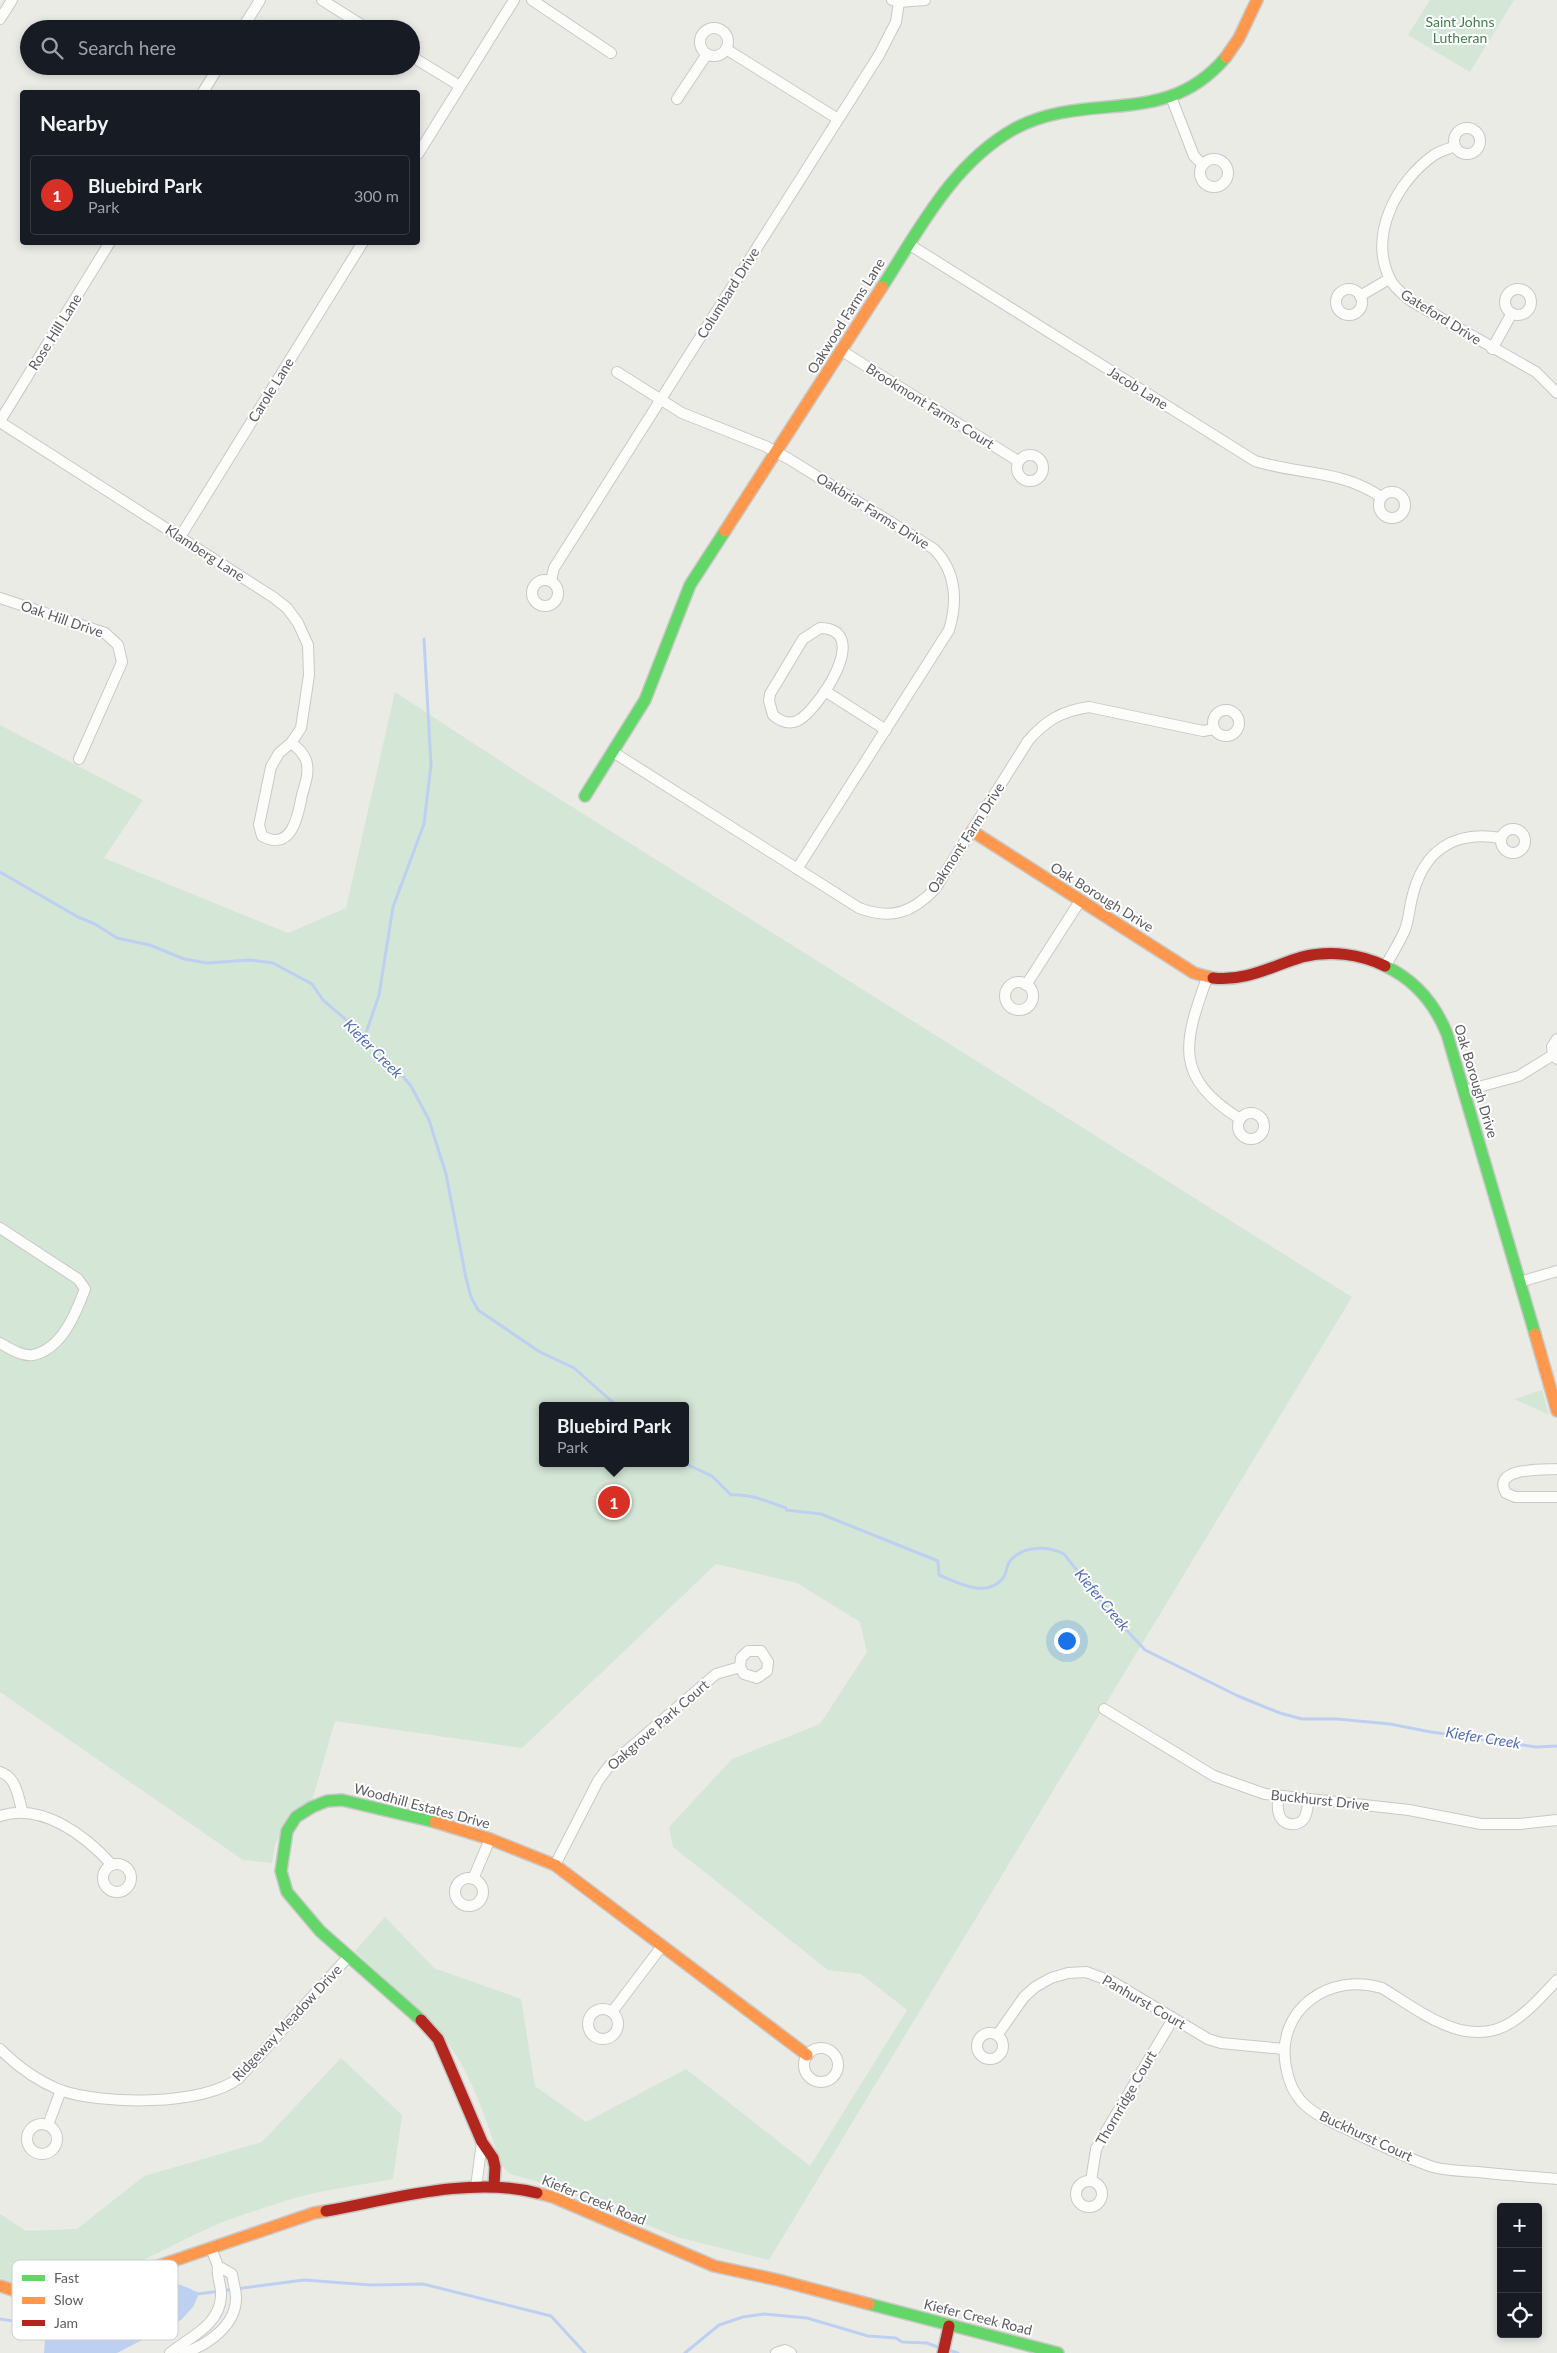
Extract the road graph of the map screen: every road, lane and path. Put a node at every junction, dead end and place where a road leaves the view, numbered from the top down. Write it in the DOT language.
graph roads {
  1 [pos="12,0"];
  2 [pos="260,0"];
  3 [pos="322,0"];
  4 [pos="514,0"];
  5 [pos="532,0"];
  6 [pos="925,0"];
  7 [pos="1256,0"];
  8 [pos="895,1"];
  9 [pos="0,19"];
  10 [pos="248,20"];
  11 [pos="354,20"];
  12 [pos="726,49"];
  13 [pos="612,53"];
  14 [pos="708,54"];
  15 [pos="420,62"];
  16 [pos="213,75"];
  17 [pos="460,86"];
  18 [pos="204,90"];
  19 [pos="1171,97"];
  20 [pos="677,98"];
  21 [pos="838,119"];
  22 [pos="1455,146"];
  23 [pos="420,151"];
  24 [pos="1203,165"];
  25 [pos="108,245"];
  26 [pos="360,245"];
  27 [pos="910,245"];
  28 [pos="1389,279"];
  29 [pos="1360,296"];
  30 [pos="1512,313"];
  31 [pos="1492,349"];
  32 [pos="842,351"];
  33 [pos="616,372"];
  34 [pos="1557,393"];
  35 [pos="660,400"];
  36 [pos="0,421"];
  37 [pos="778,452"];
  38 [pos="1018,461"];
  39 [pos="1381,497"];
  40 [pos="180,537"];
  41 [pos="551,580"];
  42 [pos="0,598"];
  43 [pos="824,691"];
  44 [pos="1214,729"];
  45 [pos="886,730"];
  46 [pos="291,742"];
  47 [pos="613,752"];
  48 [pos="80,759"];
  49 [pos="585,796"];
  50 [pos="972,832"];
  51 [pos="1501,838"];
  52 [pos="796,869"];
  53 [pos="1080,900"];
  54 [pos="1386,966"];
  55 [pos="1207,978"];
  56 [pos="1026,985"];
  57 [pos="1557,1039"];
  58 [pos="1555,1057"];
  59 [pos="1464,1091"];
  60 [pos="1240,1119"];
  61 [pos="0,1228"];
  62 [pos="1557,1271"];
  63 [pos="1520,1282"];
  64 [pos="0,1343"];
  65 [pos="1557,1411"];
  66 [pos="1557,1469"];
  67 [pos="1557,1497"];
  68 [pos="740,1666"];
  69 [pos="1104,1709"];
  70 [pos="0,1772"];
  71 [pos="1278,1797"];
  72 [pos="1308,1801"];
  73 [pos="22,1813"];
  74 [pos="0,1816"];
  75 [pos="1557,1820"];
  76 [pos="490,1839"];
  77 [pos="112,1865"];
  78 [pos="555,1865"];
  79 [pos="473,1879"];
  80 [pos="662,1946"];
  81 [pos="348,1957"];
  82 [pos="1557,1980"];
  83 [pos="612,2012"];
  84 [pos="1173,2019"];
  85 [pos="998,2034"];
  86 [pos="0,2049"];
  87 [pos="1284,2049"];
  88 [pos="807,2055"];
  89 [pos="61,2090"];
  90 [pos="48,2125"];
  91 [pos="482,2142"];
  92 [pos="1557,2179"];
  93 [pos="1091,2181"];
  94 [pos="494,2186"];
  95 [pos="476,2187"];
  96 [pos="211,2248"];
  97 [pos="176,2260"];
  98 [pos="218,2266"];
  99 [pos="0,2286"];
  100 [pos="12,2291"];
  101 [pos="948,2326"];
  102 [pos="170,2353"];
  103 [pos="184,2353"];
  104 [pos="776,2353"];
  105 [pos="791,2353"];
  106 [pos="943,2353"];
  107 [pos="1058,2353"];
  1 -- 9 [label="street"];
  2 -- 10 [label="street"];
  3 -- 11 [label="street"];
  4 -- 17 [label="street"];
  5 -- 13 [label="street"];
  6 -- 8 [label="street"];
  7 -- 19 [label="street, Oakwood Farms Lane"];
  8 -- 21 [label="street, Columbard Drive"];
  12 -- 14 [label="street"];
  12 -- 14 [label="street"];
  12 -- 21 [label="street"];
  14 -- 20 [label="street"];
  15 -- 17 [label="street"];
  16 -- 18 [label="street"];
  17 -- 23 [label="street"];
  19 -- 24 [label="street"];
  19 -- 27 [label="street, Oakwood Farms Lane"];
  21 -- 35 [label="street, Columbard Drive"];
  22 -- 28 [label="street, Gateford Drive"];
  25 -- 36 [label="street, Rose Hill Lane"];
  26 -- 40 [label="street, Carole Lane"];
  27 -- 32 [label="street, Oakwood Farms Lane"];
  27 -- 39 [label="street, Jacob Lane"];
  28 -- 29 [label="street"];
  28 -- 31 [label="street, Gateford Drive"];
  30 -- 31 [label="street"];
  31 -- 34 [label="street, Gateford Drive"];
  32 -- 37 [label="street, Oakwood Farms Lane"];
  32 -- 38 [label="street, Brookmont Farms Court"];
  33 -- 35 [label="street, Oakbriar Farms Drive"];
  35 -- 37 [label="street, Oakbriar Farms Drive"];
  35 -- 41 [label="street, Columbard Drive"];
  36 -- 40 [label="street, Klamberg Lane"];
  37 -- 45 [label="street, Oakbriar Farms Drive"];
  37 -- 47 [label="street, Oakwood Farms Lane"];
  40 -- 46 [label="street, Klamberg Lane"];
  42 -- 48 [label="street, Oak Hill Drive"];
  43 -- 43 [label="street"];
  43 -- 45 [label="street"];
  44 -- 50 [label="street, Oakmont Farm Drive"];
  45 -- 52 [label="street, Oakbriar Farms Drive"];
  46 -- 46 [label="street, Klamberg Lane"];
  47 -- 49 [label="street, Oakwood Farms Lane"];
  47 -- 52 [label="street, Oakmont Farm Drive"];
  50 -- 52 [label="street, Oakmont Farm Drive"];
  50 -- 53 [label="street, Oak Borough Drive"];
  51 -- 54 [label="street"];
  53 -- 55 [label="street, Oak Borough Drive"];
  53 -- 56 [label="street"];
  54 -- 55 [label="street, Oak Borough Drive"];
  54 -- 59 [label="street, Oak Borough Drive"];
  55 -- 60 [label="street"];
  57 -- 58 [label="street"];
  58 -- 59 [label="street"];
  59 -- 63 [label="street, Oak Borough Drive"];
  61 -- 64 [label="street"];
  62 -- 63 [label="street"];
  63 -- 65 [label="street, Oak Borough Drive"];
  66 -- 67 [label="street"];
  68 -- 68 [label="street, Oakgrove Park Court"];
  68 -- 78 [label="street, Oakgrove Park Court"];
  69 -- 71 [label="street, Buckhurst Drive"];
  70 -- 73 [label="street"];
  71 -- 72 [label="street, Buckhurst Drive"];
  71 -- 72 [label="street"];
  72 -- 75 [label="street, Buckhurst Drive"];
  73 -- 74 [label="street"];
  73 -- 77 [label="street"];
  76 -- 78 [label="street, Woodhill Estates Drive"];
  76 -- 79 [label="street"];
  76 -- 81 [label="street, Woodhill Estates Drive"];
  78 -- 80 [label="street, Woodhill Estates Drive"];
  80 -- 83 [label="street"];
  80 -- 88 [label="street, Woodhill Estates Drive"];
  81 -- 89 [label="street, Ridgeway Meadow Drive"];
  81 -- 91 [label="street, Woodhill Estates Drive"];
  82 -- 87 [label="street, Buckhurst Court"];
  84 -- 85 [label="street, Panhurst Court"];
  84 -- 87 [label="street, Panhurst Court"];
  84 -- 93 [label="street, Thornridge Court"];
  86 -- 89 [label="street, Ridgeway Meadow Drive"];
  87 -- 92 [label="street, Buckhurst Court"];
  89 -- 90 [label="street"];
  91 -- 94 [label="street, Woodhill Estates Drive"];
  91 -- 95 [label="street"];
  94 -- 95 [label="street, Kiefer Creek Road"];
  94 -- 101 [label="street, Kiefer Creek Road"];
  95 -- 96 [label="street, Kiefer Creek Road"];
  96 -- 97 [label="street, Kiefer Creek Road"];
  96 -- 98 [label="street"];
  98 -- 102 [label="street"];
  98 -- 103 [label="street"];
  99 -- 100 [label="street, Kiefer Creek Road"];
  101 -- 106 [label="street"];
  101 -- 107 [label="street, Kiefer Creek Road"];
  104 -- 105 [label="street"];
}
